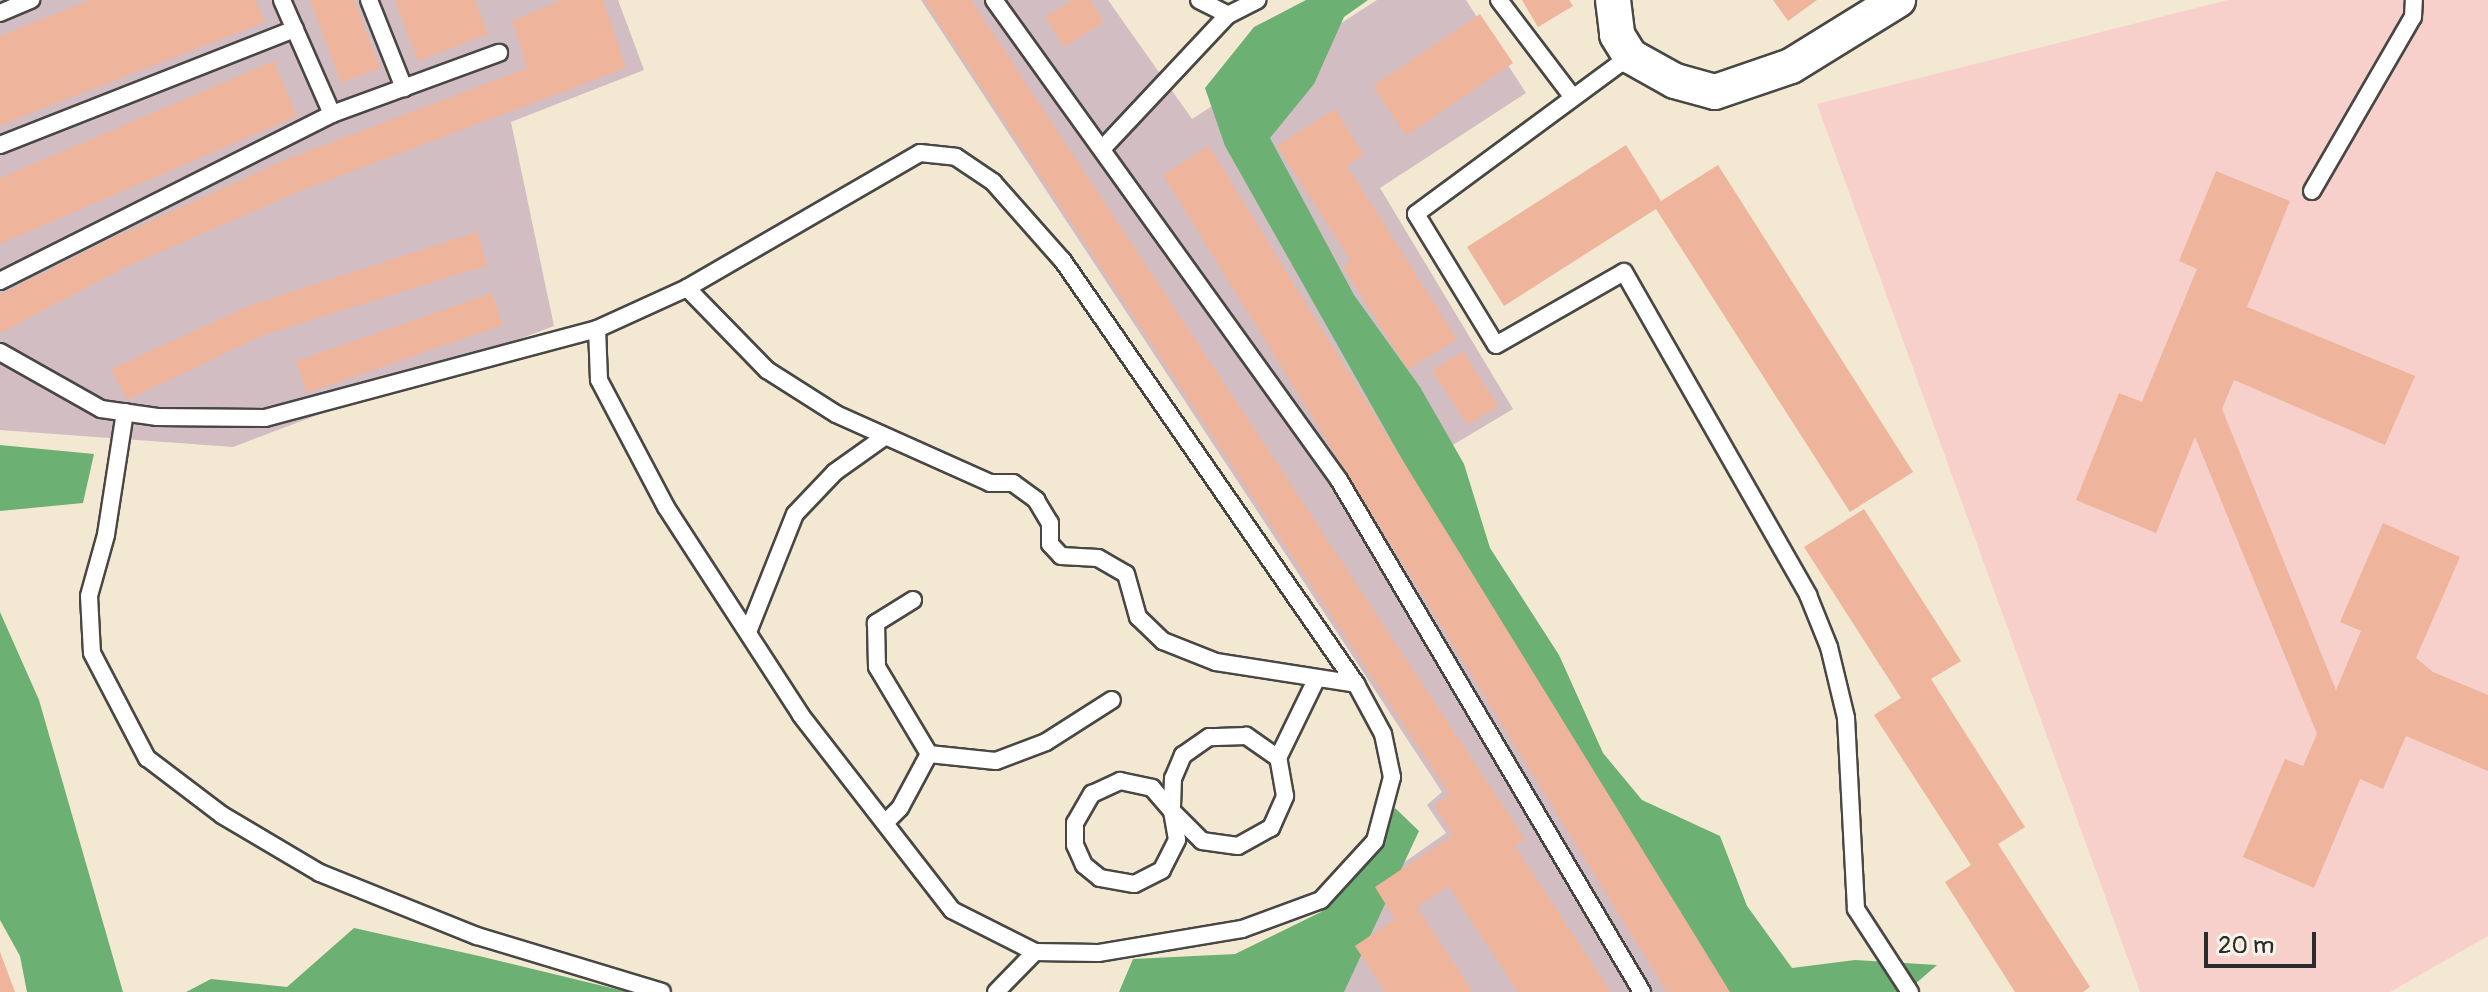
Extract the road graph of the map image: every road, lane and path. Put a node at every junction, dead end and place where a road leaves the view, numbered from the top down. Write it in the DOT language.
graph roads {
  1 [pos="31,0"];
  2 [pos="282,0"];
  3 [pos="369,0"];
  4 [pos="994,0"];
  5 [pos="1199,0"];
  6 [pos="1257,0"];
  7 [pos="1499,0"];
  8 [pos="1613,0"];
  9 [pos="1898,0"];
  10 [pos="2414,0"];
  11 [pos="0,13"];
  12 [pos="1228,15"];
  13 [pos="295,29"];
  14 [pos="499,53"];
  15 [pos="1630,56"];
  16 [pos="404,88"];
  17 [pos="1572,96"];
  18 [pos="332,114"];
  19 [pos="0,145"];
  20 [pos="1103,148"];
  21 [pos="2312,191"];
  22 [pos="0,281"];
  23 [pos="687,288"];
  24 [pos="597,329"];
  25 [pos="0,352"];
  26 [pos="125,412"];
  27 [pos="884,437"];
  28 [pos="913,600"];
  29 [pos="748,632"];
  30 [pos="1316,680"];
  31 [pos="1356,684"];
  32 [pos="1112,700"];
  33 [pos="929,754"];
  34 [pos="1278,758"];
  35 [pos="1172,811"];
  36 [pos="885,823"];
  37 [pos="1035,952"];
  38 [pos="662,992"];
  39 [pos="996,992"];
  40 [pos="1642,992"];
  41 [pos="1910,992"];
  1 -- 11 [label="lane"];
  2 -- 13 [label="lane"];
  3 -- 16 [label="lane"];
  4 -- 20 [label="lane"];
  5 -- 12 [label="lane"];
  6 -- 12 [label="lane"];
  7 -- 17 [label="lane"];
  8 -- 15 [label="street"];
  9 -- 15 [label="street"];
  10 -- 21 [label="lane"];
  12 -- 20 [label="lane"];
  13 -- 18 [label="lane"];
  13 -- 19 [label="lane"];
  14 -- 16 [label="lane"];
  15 -- 17 [label="lane"];
  16 -- 18 [label="lane"];
  17 -- 41 [label="lane"];
  18 -- 22 [label="lane"];
  20 -- 40 [label="lane"];
  23 -- 24 [label="lane"];
  23 -- 27 [label="lane"];
  23 -- 31 [label="lane"];
  24 -- 26 [label="lane"];
  24 -- 29 [label="lane"];
  25 -- 26 [label="lane"];
  26 -- 38 [label="lane"];
  27 -- 29 [label="lane"];
  27 -- 30 [label="lane"];
  28 -- 33 [label="lane"];
  29 -- 36 [label="lane"];
  30 -- 31 [label="lane"];
  30 -- 34 [label="lane"];
  31 -- 37 [label="lane"];
  32 -- 33 [label="lane"];
  33 -- 36 [label="lane"];
  34 -- 35 [label="lane"];
  34 -- 35 [label="lane"];
  35 -- 35 [label="lane"];
  36 -- 37 [label="lane"];
  37 -- 39 [label="lane"];
}
